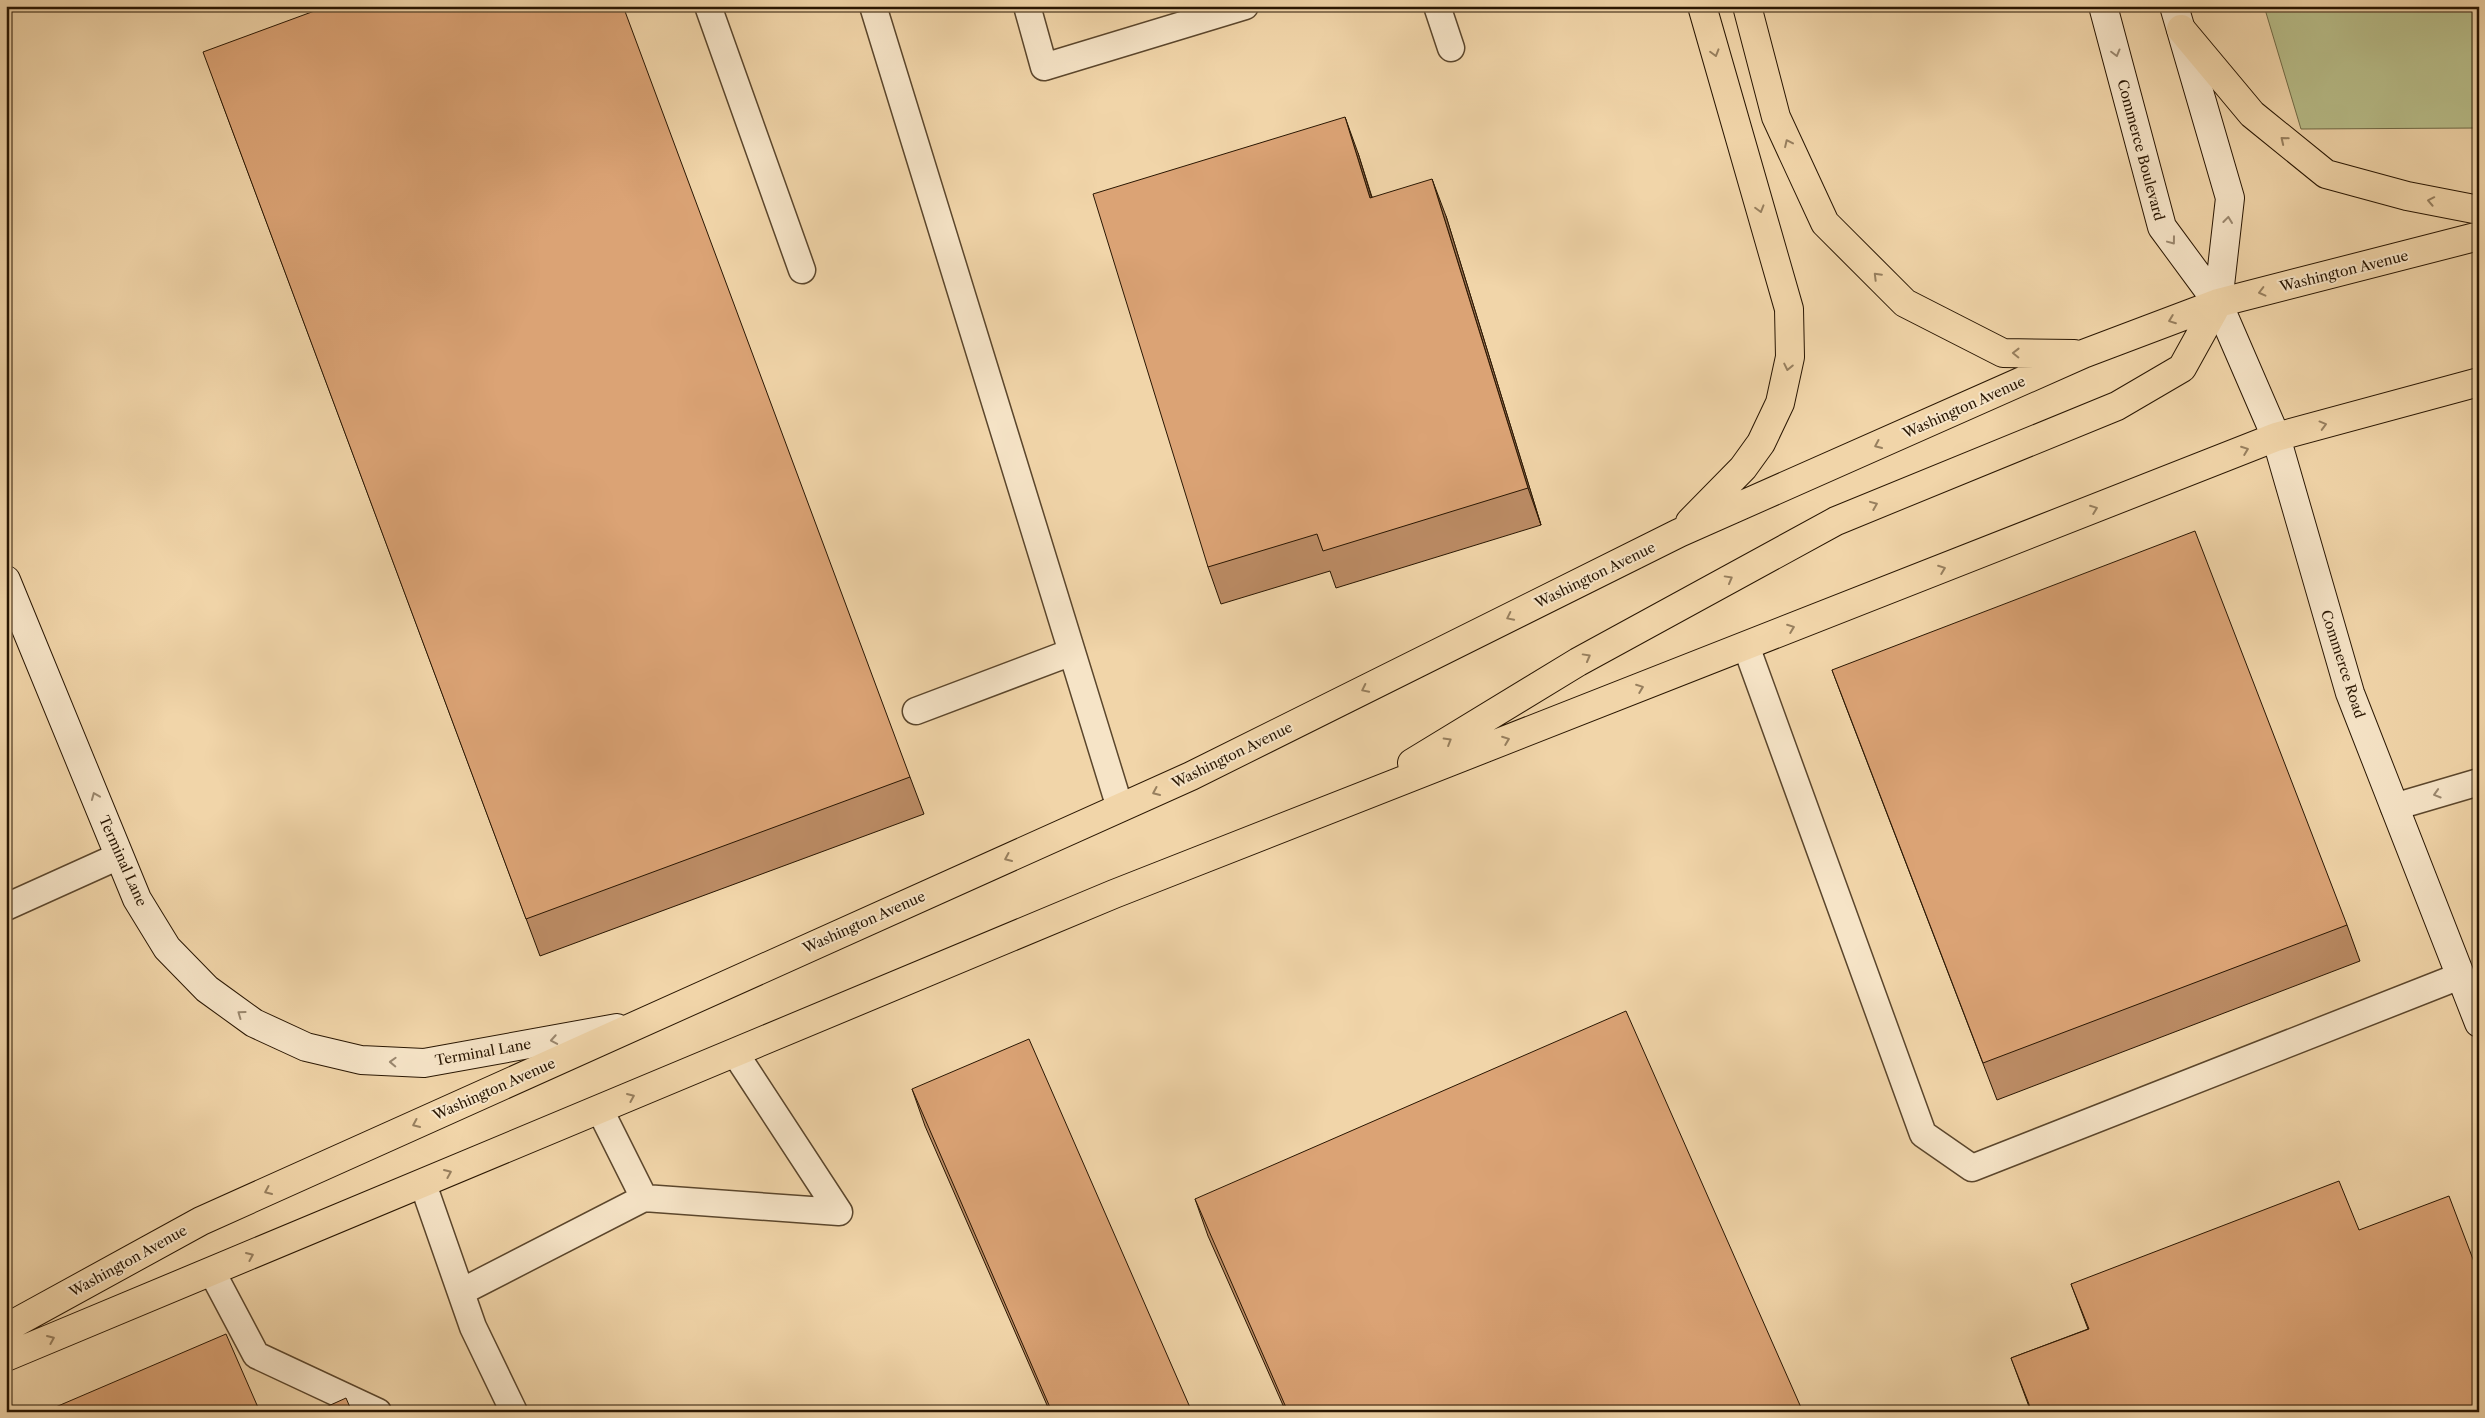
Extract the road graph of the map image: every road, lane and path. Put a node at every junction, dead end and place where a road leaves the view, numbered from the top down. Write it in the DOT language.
graph roads {
  1 [pos="708,6"];
  2 [pos="873,6"];
  3 [pos="1026,6"];
  4 [pos="1245,6"];
  5 [pos="1437,6"];
  6 [pos="1702,6"];
  7 [pos="1747,6"];
  8 [pos="2103,6"];
  9 [pos="2178,18"];
  10 [pos="1451,48"];
  11 [pos="2479,210"];
  12 [pos="2479,236"];
  13 [pos="802,270"];
  14 [pos="2218,303"];
  15 [pos="2083,354"];
  16 [pos="2479,382"];
  17 [pos="2276,438"];
  18 [pos="1679,533"];
  19 [pos="6,580"];
  20 [pos="1746,646"];
  21 [pos="1072,652"];
  22 [pos="916,712"];
  23 [pos="2479,782"];
  24 [pos="1346,803"];
  25 [pos="2394,807"];
  26 [pos="1120,808"];
  27 [pos="119,856"];
  28 [pos="6,907"];
  29 [pos="2460,976"];
  30 [pos="2479,1023"];
  31 [pos="636,1025"];
  32 [pos="735,1053"];
  33 [pos="600,1110"];
  34 [pos="423,1184"];
  35 [pos="644,1198"];
  36 [pos="212,1272"];
  37 [pos="461,1292"];
  38 [pos="6,1328"];
  39 [pos="6,1357"];
  40 [pos="378,1412"];
  41 [pos="514,1412"];
  1 -- 13 [label="lane"];
  2 -- 21 [label="lane"];
  3 -- 4 [label="lane"];
  5 -- 10 [label="lane"];
  6 -- 18 [label="main road, one-way"];
  15 -- 7 [label="main road, one-way"];
  8 -- 14 [label="street, Commerce Boulevard, one-way"];
  11 -- 9 [label="main road, one-way"];
  14 -- 9 [label="street, one-way"];
  12 -- 14 [label="main road, Washington Avenue, one-way"];
  14 -- 15 [label="main road, Washington Avenue, one-way"];
  14 -- 17 [label="street, Commerce Road"];
  24 -- 14 [label="main road, one-way"];
  15 -- 18 [label="main road, Washington Avenue, one-way"];
  17 -- 16 [label="main road, one-way"];
  20 -- 17 [label="main road, one-way"];
  17 -- 25 [label="street, Commerce Road"];
  18 -- 26 [label="main road, Washington Avenue, one-way"];
  27 -- 19 [label="street, Terminal Lane, one-way"];
  24 -- 20 [label="main road, one-way"];
  20 -- 29 [label="lane"];
  21 -- 22 [label="lane"];
  21 -- 26 [label="lane"];
  23 -- 25 [label="lane, one-way"];
  24 -- 32 [label="main road"];
  25 -- 29 [label="street, Commerce Road"];
  26 -- 31 [label="main road, Washington Avenue, one-way"];
  27 -- 28 [label="lane"];
  31 -- 27 [label="street, Terminal Lane, one-way"];
  29 -- 30 [label="street, Commerce Road"];
  31 -- 38 [label="main road, Washington Avenue, one-way"];
  33 -- 32 [label="main road, one-way"];
  32 -- 35 [label="lane"];
  34 -- 33 [label="main road, one-way"];
  33 -- 35 [label="lane"];
  36 -- 34 [label="main road, one-way"];
  34 -- 37 [label="lane"];
  35 -- 37 [label="lane"];
  39 -- 36 [label="main road, one-way"];
  36 -- 40 [label="lane"];
  37 -- 41 [label="lane"];
}
